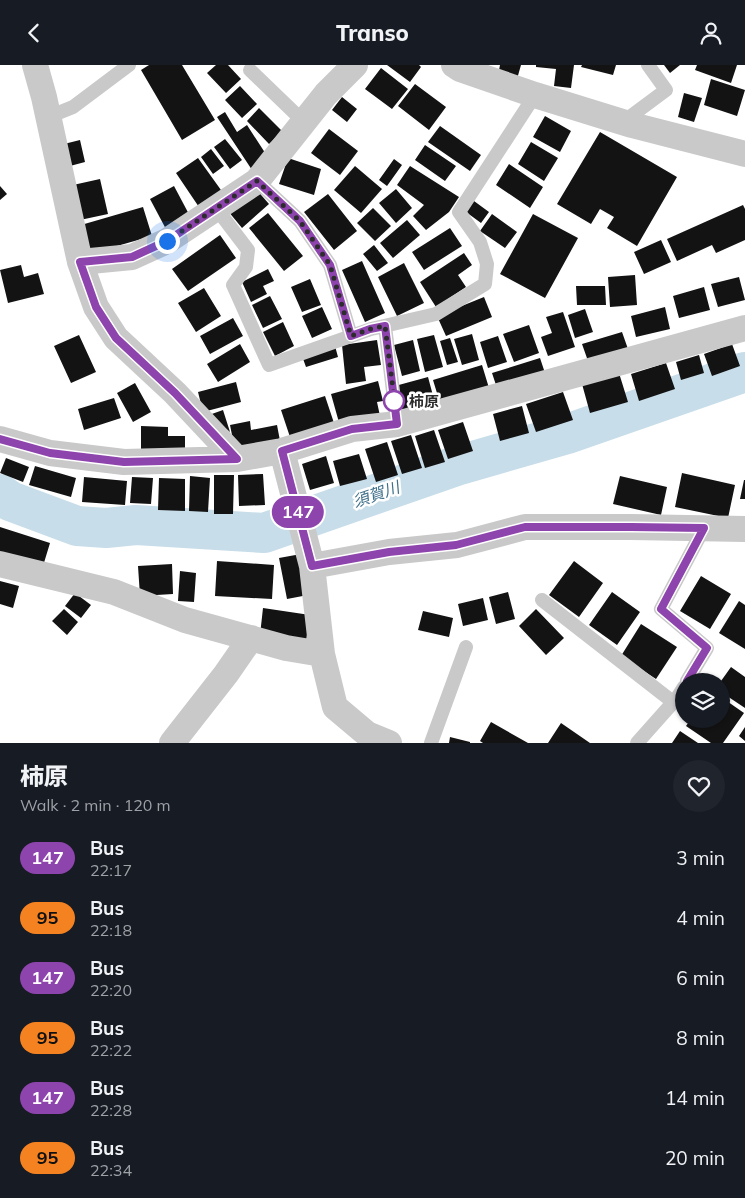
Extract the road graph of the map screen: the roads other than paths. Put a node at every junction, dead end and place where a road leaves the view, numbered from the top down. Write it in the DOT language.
graph roads {
  1 [pos="35,65"];
  2 [pos="129,65"];
  3 [pos="355,65"];
  4 [pos="454,65"];
  5 [pos="648,65"];
  6 [pos="250,70"];
  7 [pos="535,95"];
  8 [pos="48,117"];
  9 [pos="304,122"];
  10 [pos="623,122"];
  11 [pos="745,154"];
  12 [pos="257,181"];
  13 [pos="216,208"];
  14 [pos="80,262"];
  15 [pos="385,326"];
  16 [pos="745,328"];
  17 [pos="351,336"];
  18 [pos="397,424"];
  19 [pos="0,439"];
  20 [pos="282,451"];
  21 [pos="237,459"];
  22 [pos="704,528"];
  23 [pos="745,529"];
  24 [pos="309,556"];
  25 [pos="0,564"];
  26 [pos="542,600"];
  27 [pos="251,638"];
  28 [pos="466,647"];
  29 [pos="322,654"];
  30 [pos="692,673"];
  31 [pos="674,702"];
  32 [pos="172,743"];
  33 [pos="389,743"];
  34 [pos="431,743"];
  35 [pos="637,743"];
  1 -- 8 [label="street"];
  2 -- 8 [label="lane"];
  3 -- 9 [label="street"];
  4 -- 7 [label="street"];
  5 -- 10 [label="lane"];
  6 -- 9 [label="lane"];
  7 -- 10 [label="street"];
  7 -- 15 [label="lane"];
  8 -- 14 [label="street"];
  9 -- 12 [label="street"];
  10 -- 11 [label="street"];
  12 -- 13 [label="street"];
  12 -- 17 [label="lane"];
  13 -- 14 [label="street"];
  13 -- 17 [label="lane"];
  14 -- 21 [label="street"];
  15 -- 17 [label="lane"];
  15 -- 18 [label="lane"];
  16 -- 18 [label="street"];
  18 -- 20 [label="street"];
  19 -- 21 [label="street"];
  20 -- 21 [label="street"];
  20 -- 24 [label="street"];
  22 -- 23 [label="street"];
  22 -- 24 [label="street"];
  22 -- 30 [label="lane"];
  24 -- 29 [label="street"];
  25 -- 27 [label="street"];
  26 -- 31 [label="lane"];
  27 -- 29 [label="street"];
  27 -- 32 [label="street"];
  28 -- 34 [label="lane"];
  29 -- 33 [label="street"];
  31 -- 35 [label="lane"];
}
